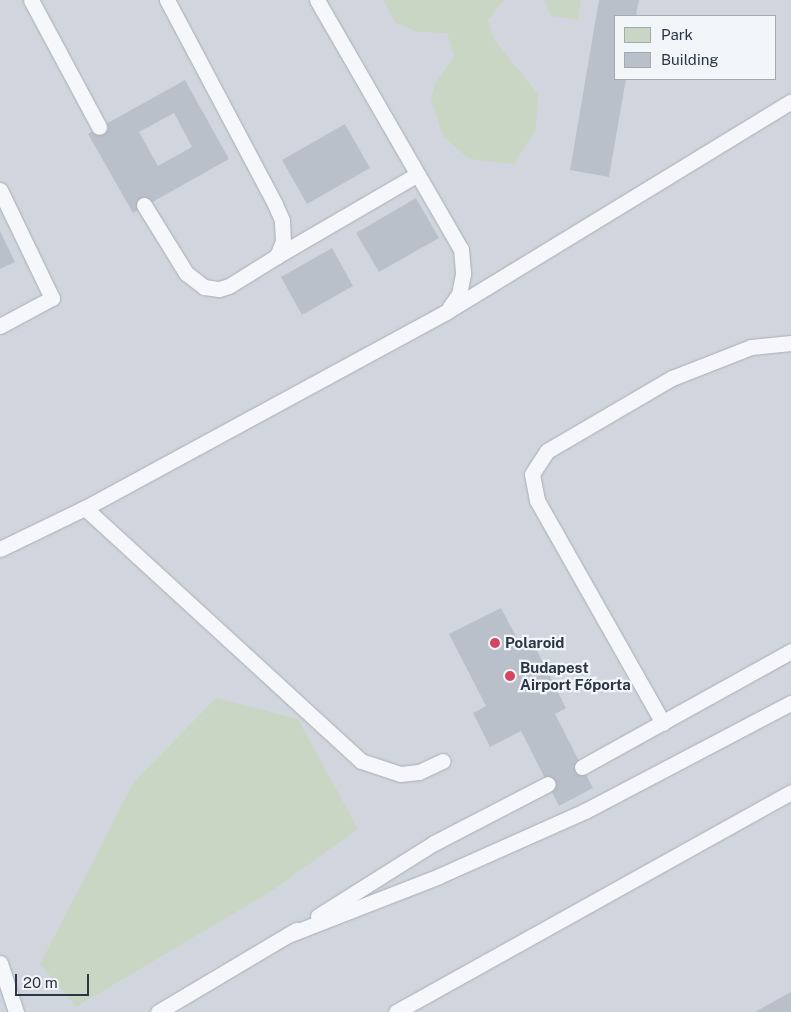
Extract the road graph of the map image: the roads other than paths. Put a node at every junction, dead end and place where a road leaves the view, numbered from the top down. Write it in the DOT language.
graph roads {
  1 [pos="31,0"];
  2 [pos="167,0"];
  3 [pos="317,0"];
  4 [pos="791,101"];
  5 [pos="99,127"];
  6 [pos="416,175"];
  7 [pos="0,190"];
  8 [pos="144,205"];
  9 [pos="277,256"];
  10 [pos="446,312"];
  11 [pos="0,326"];
  12 [pos="791,342"];
  13 [pos="85,508"];
  14 [pos="0,549"];
  15 [pos="791,651"];
  16 [pos="791,704"];
  17 [pos="663,723"];
  18 [pos="444,761"];
  19 [pos="582,767"];
  20 [pos="548,784"];
  21 [pos="791,792"];
  22 [pos="288,935"];
  23 [pos="0,964"];
  24 [pos="16,1012"];
  25 [pos="158,1012"];
  26 [pos="396,1012"];
  1 -- 5 [label="lane"];
  2 -- 9 [label="lane"];
  3 -- 6 [label="lane"];
  4 -- 10 [label="lane"];
  6 -- 9 [label="lane"];
  6 -- 10 [label="lane"];
  7 -- 11 [label="lane"];
  8 -- 9 [label="lane"];
  10 -- 13 [label="lane"];
  12 -- 17 [label="lane"];
  13 -- 14 [label="lane"];
  13 -- 18 [label="lane"];
  15 -- 17 [label="lane"];
  16 -- 22 [label="lane"];
  17 -- 19 [label="lane"];
  20 -- 22 [label="lane"];
  21 -- 26 [label="lane"];
  22 -- 25 [label="lane"];
  23 -- 24 [label="lane"];
}
